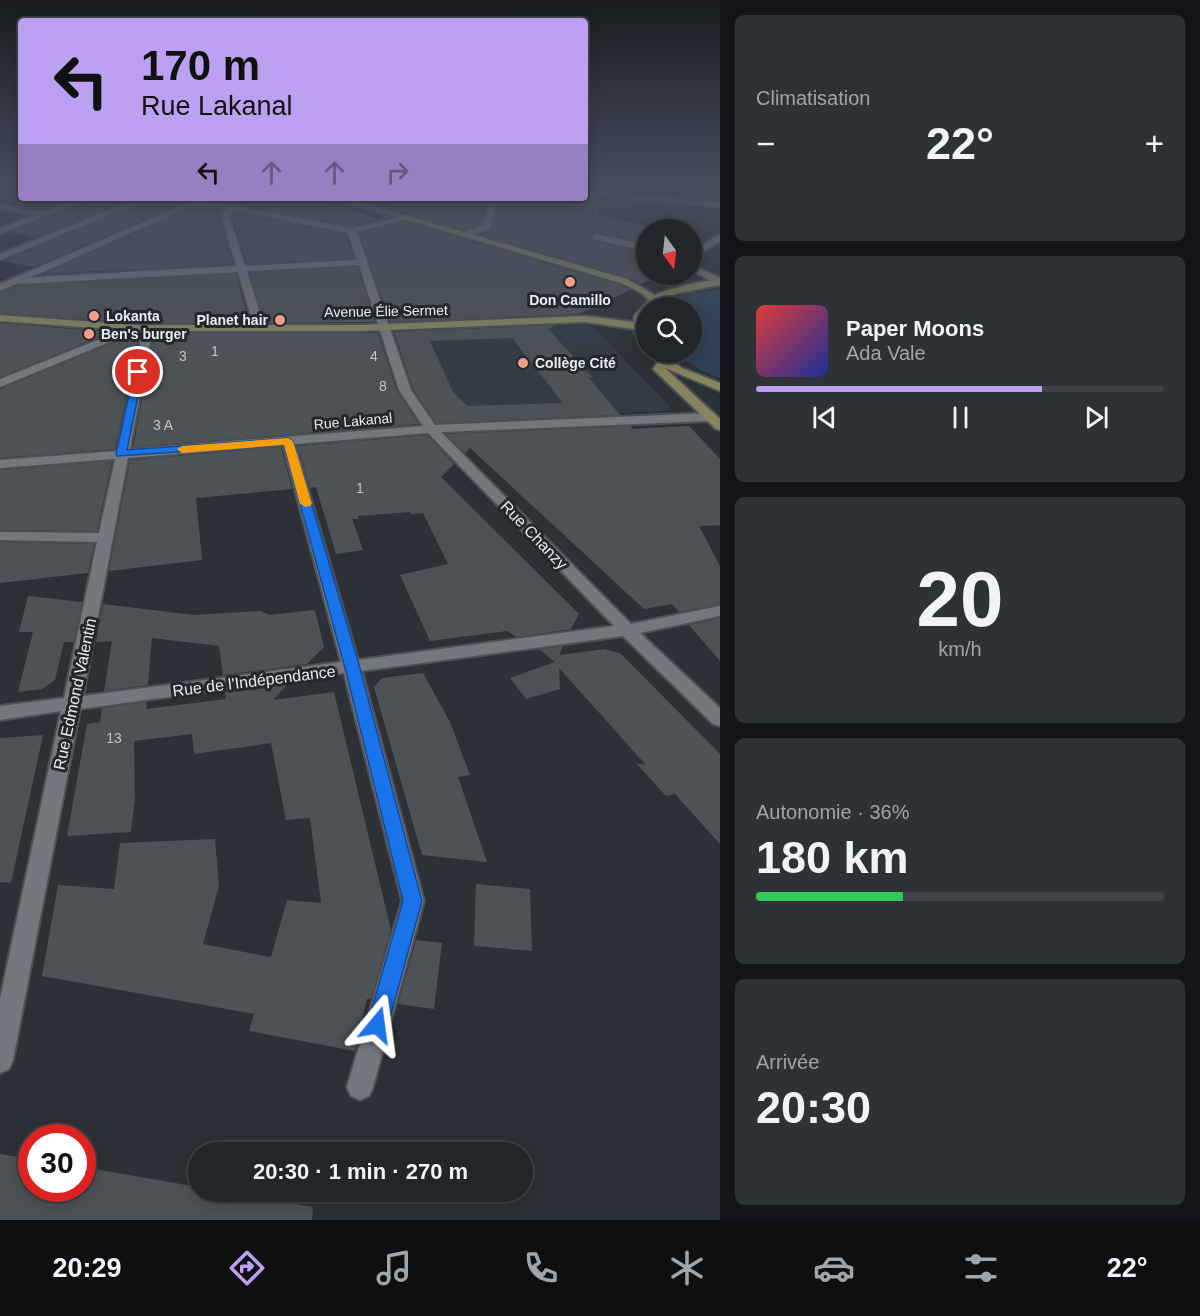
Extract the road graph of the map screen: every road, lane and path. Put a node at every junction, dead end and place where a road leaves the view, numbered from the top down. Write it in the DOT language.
graph roads {
  1 [pos="30,245"];
  2 [pos="100,245"];
  3 [pos="234,245"];
  4 [pos="356,245"];
  5 [pos="504,245"];
  6 [pos="0,257"];
  7 [pos="362,262"];
  8 [pos="241,268"];
  9 [pos="702,273"];
  10 [pos="19,281"];
  11 [pos="624,281"];
  12 [pos="720,282"];
  13 [pos="690,286"];
  14 [pos="0,288"];
  15 [pos="652,297"];
  16 [pos="658,297"];
  17 [pos="0,318"];
  18 [pos="636,326"];
  19 [pos="255,327"];
  20 [pos="383,327"];
  21 [pos="141,328"];
  22 [pos="663,363"];
  23 [pos="666,363"];
  24 [pos="0,371"];
  25 [pos="30,371"];
  26 [pos="0,383"];
  27 [pos="720,387"];
  28 [pos="710,417"];
  29 [pos="720,426"];
  30 [pos="432,430"];
  31 [pos="288,441"];
  32 [pos="121,454"];
  33 [pos="0,464"];
  34 [pos="0,536"];
  35 [pos="107,538"];
  36 [pos="720,611"];
  37 [pos="627,630"];
  38 [pos="352,668"];
  39 [pos="73,704"];
  40 [pos="0,713"];
  41 [pos="720,719"];
  42 [pos="0,1060"];
  43 [pos="360,1087"];
  1 -- 6 [label="street"];
  2 -- 10 [label="street"];
  3 -- 8 [label="street"];
  4 -- 7 [label="street, Rue Chanzy"];
  5 -- 11 [label="main road"];
  7 -- 8 [label="street"];
  7 -- 20 [label="street, Rue Chanzy"];
  8 -- 10 [label="street"];
  8 -- 19 [label="street"];
  9 -- 12 [label="street"];
  10 -- 14 [label="street"];
  11 -- 13 [label="main road"];
  11 -- 15 [label="main road"];
  12 -- 13 [label="main road"];
  13 -- 16 [label="main road"];
  17 -- 21 [label="main road, Avenue Élie Sermet"];
  18 -- 20 [label="main road, Avenue Élie Sermet"];
  19 -- 20 [label="main road, Avenue Élie Sermet"];
  19 -- 21 [label="main road, Avenue Élie Sermet"];
  20 -- 30 [label="street, Rue Chanzy"];
  21 -- 25 [label="street"];
  21 -- 32 [label="street, Rue Edmond Valentin"];
  22 -- 28 [label="main road"];
  23 -- 27 [label="main road"];
  24 -- 25 [label="street"];
  25 -- 26 [label="street"];
  28 -- 29 [label="main road"];
  28 -- 30 [label="street, Rue Lakanal"];
  30 -- 31 [label="street, Rue Lakanal"];
  30 -- 37 [label="street, Rue Chanzy"];
  31 -- 32 [label="street, Rue Lakanal"];
  31 -- 38 [label="street"];
  32 -- 33 [label="street, Rue Lakanal"];
  32 -- 35 [label="street, Rue Edmond Valentin"];
  34 -- 35 [label="street"];
  35 -- 39 [label="street, Rue Edmond Valentin"];
  36 -- 37 [label="street, Rue de l'Indépendance"];
  37 -- 38 [label="street, Rue de l'Indépendance"];
  37 -- 41 [label="street, Rue Chanzy"];
  38 -- 39 [label="street, Rue de l'Indépendance"];
  38 -- 43 [label="street"];
  39 -- 40 [label="street, Rue de l'Indépendance"];
  39 -- 42 [label="street, Rue Edmond Valentin"];
}
